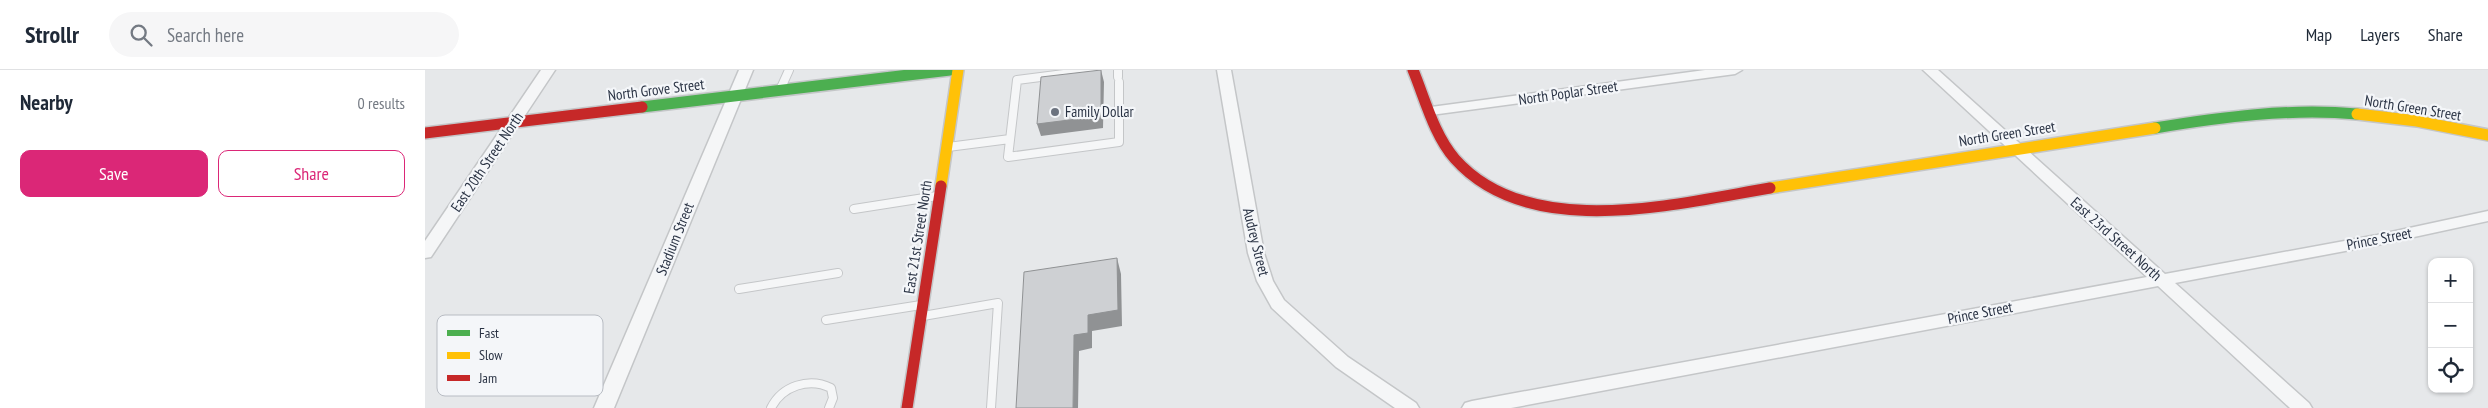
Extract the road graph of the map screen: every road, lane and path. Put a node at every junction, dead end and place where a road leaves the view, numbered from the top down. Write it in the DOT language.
graph roads {
  1 [pos="548,70"];
  2 [pos="746,70"];
  3 [pos="789,70"];
  4 [pos="950,70"];
  5 [pos="959,70"];
  6 [pos="1095,70"];
  7 [pos="1224,70"];
  8 [pos="1413,70"];
  9 [pos="1735,70"];
  10 [pos="1930,70"];
  11 [pos="1118,76"];
  12 [pos="780,90"];
  13 [pos="735,96"];
  14 [pos="1431,111"];
  15 [pos="513,122"];
  16 [pos="425,133"];
  17 [pos="2488,135"];
  18 [pos="1010,139"];
  19 [pos="947,147"];
  20 [pos="2016,148"];
  21 [pos="939,196"];
  22 [pos="854,209"];
  23 [pos="2488,216"];
  24 [pos="425,253"];
  25 [pos="838,273"];
  26 [pos="2162,280"];
  27 [pos="739,289"];
  28 [pos="922,310"];
  29 [pos="826,320"];
  30 [pos="604,408"];
  31 [pos="771,408"];
  32 [pos="829,408"];
  33 [pos="907,408"];
  34 [pos="991,408"];
  35 [pos="1409,408"];
  36 [pos="1472,408"];
  37 [pos="2302,408"];
  1 -- 15 [label="street, East 20th Street North"];
  2 -- 13 [label="street, Stadium Street"];
  3 -- 12 [label="lane"];
  4 -- 12 [label="street, North Grove Street"];
  5 -- 19 [label="street, East 21st Street North"];
  6 -- 18 [label="lane"];
  7 -- 35 [label="street, Audrey Street"];
  8 -- 14 [label="street, North Green Street"];
  9 -- 14 [label="street, North Poplar Street"];
  10 -- 20 [label="street, East 23rd Street North"];
  11 -- 18 [label="lane"];
  12 -- 13 [label="street, North Grove Street"];
  13 -- 15 [label="street, North Grove Street"];
  13 -- 30 [label="street, Stadium Street"];
  14 -- 20 [label="street, North Green Street"];
  15 -- 16 [label="street, North Grove Street"];
  15 -- 24 [label="street, East 20th Street North"];
  17 -- 20 [label="street, North Green Street"];
  18 -- 19 [label="lane"];
  19 -- 21 [label="street, East 21st Street North"];
  20 -- 26 [label="street, East 23rd Street North"];
  21 -- 22 [label="lane"];
  21 -- 28 [label="street, East 21st Street North"];
  23 -- 26 [label="street, Prince Street"];
  25 -- 27 [label="lane"];
  26 -- 36 [label="street, Prince Street"];
  26 -- 37 [label="street, East 23rd Street North"];
  28 -- 29 [label="lane"];
  28 -- 33 [label="street, East 21st Street North"];
  28 -- 34 [label="lane"];
  31 -- 32 [label="lane"];
}
